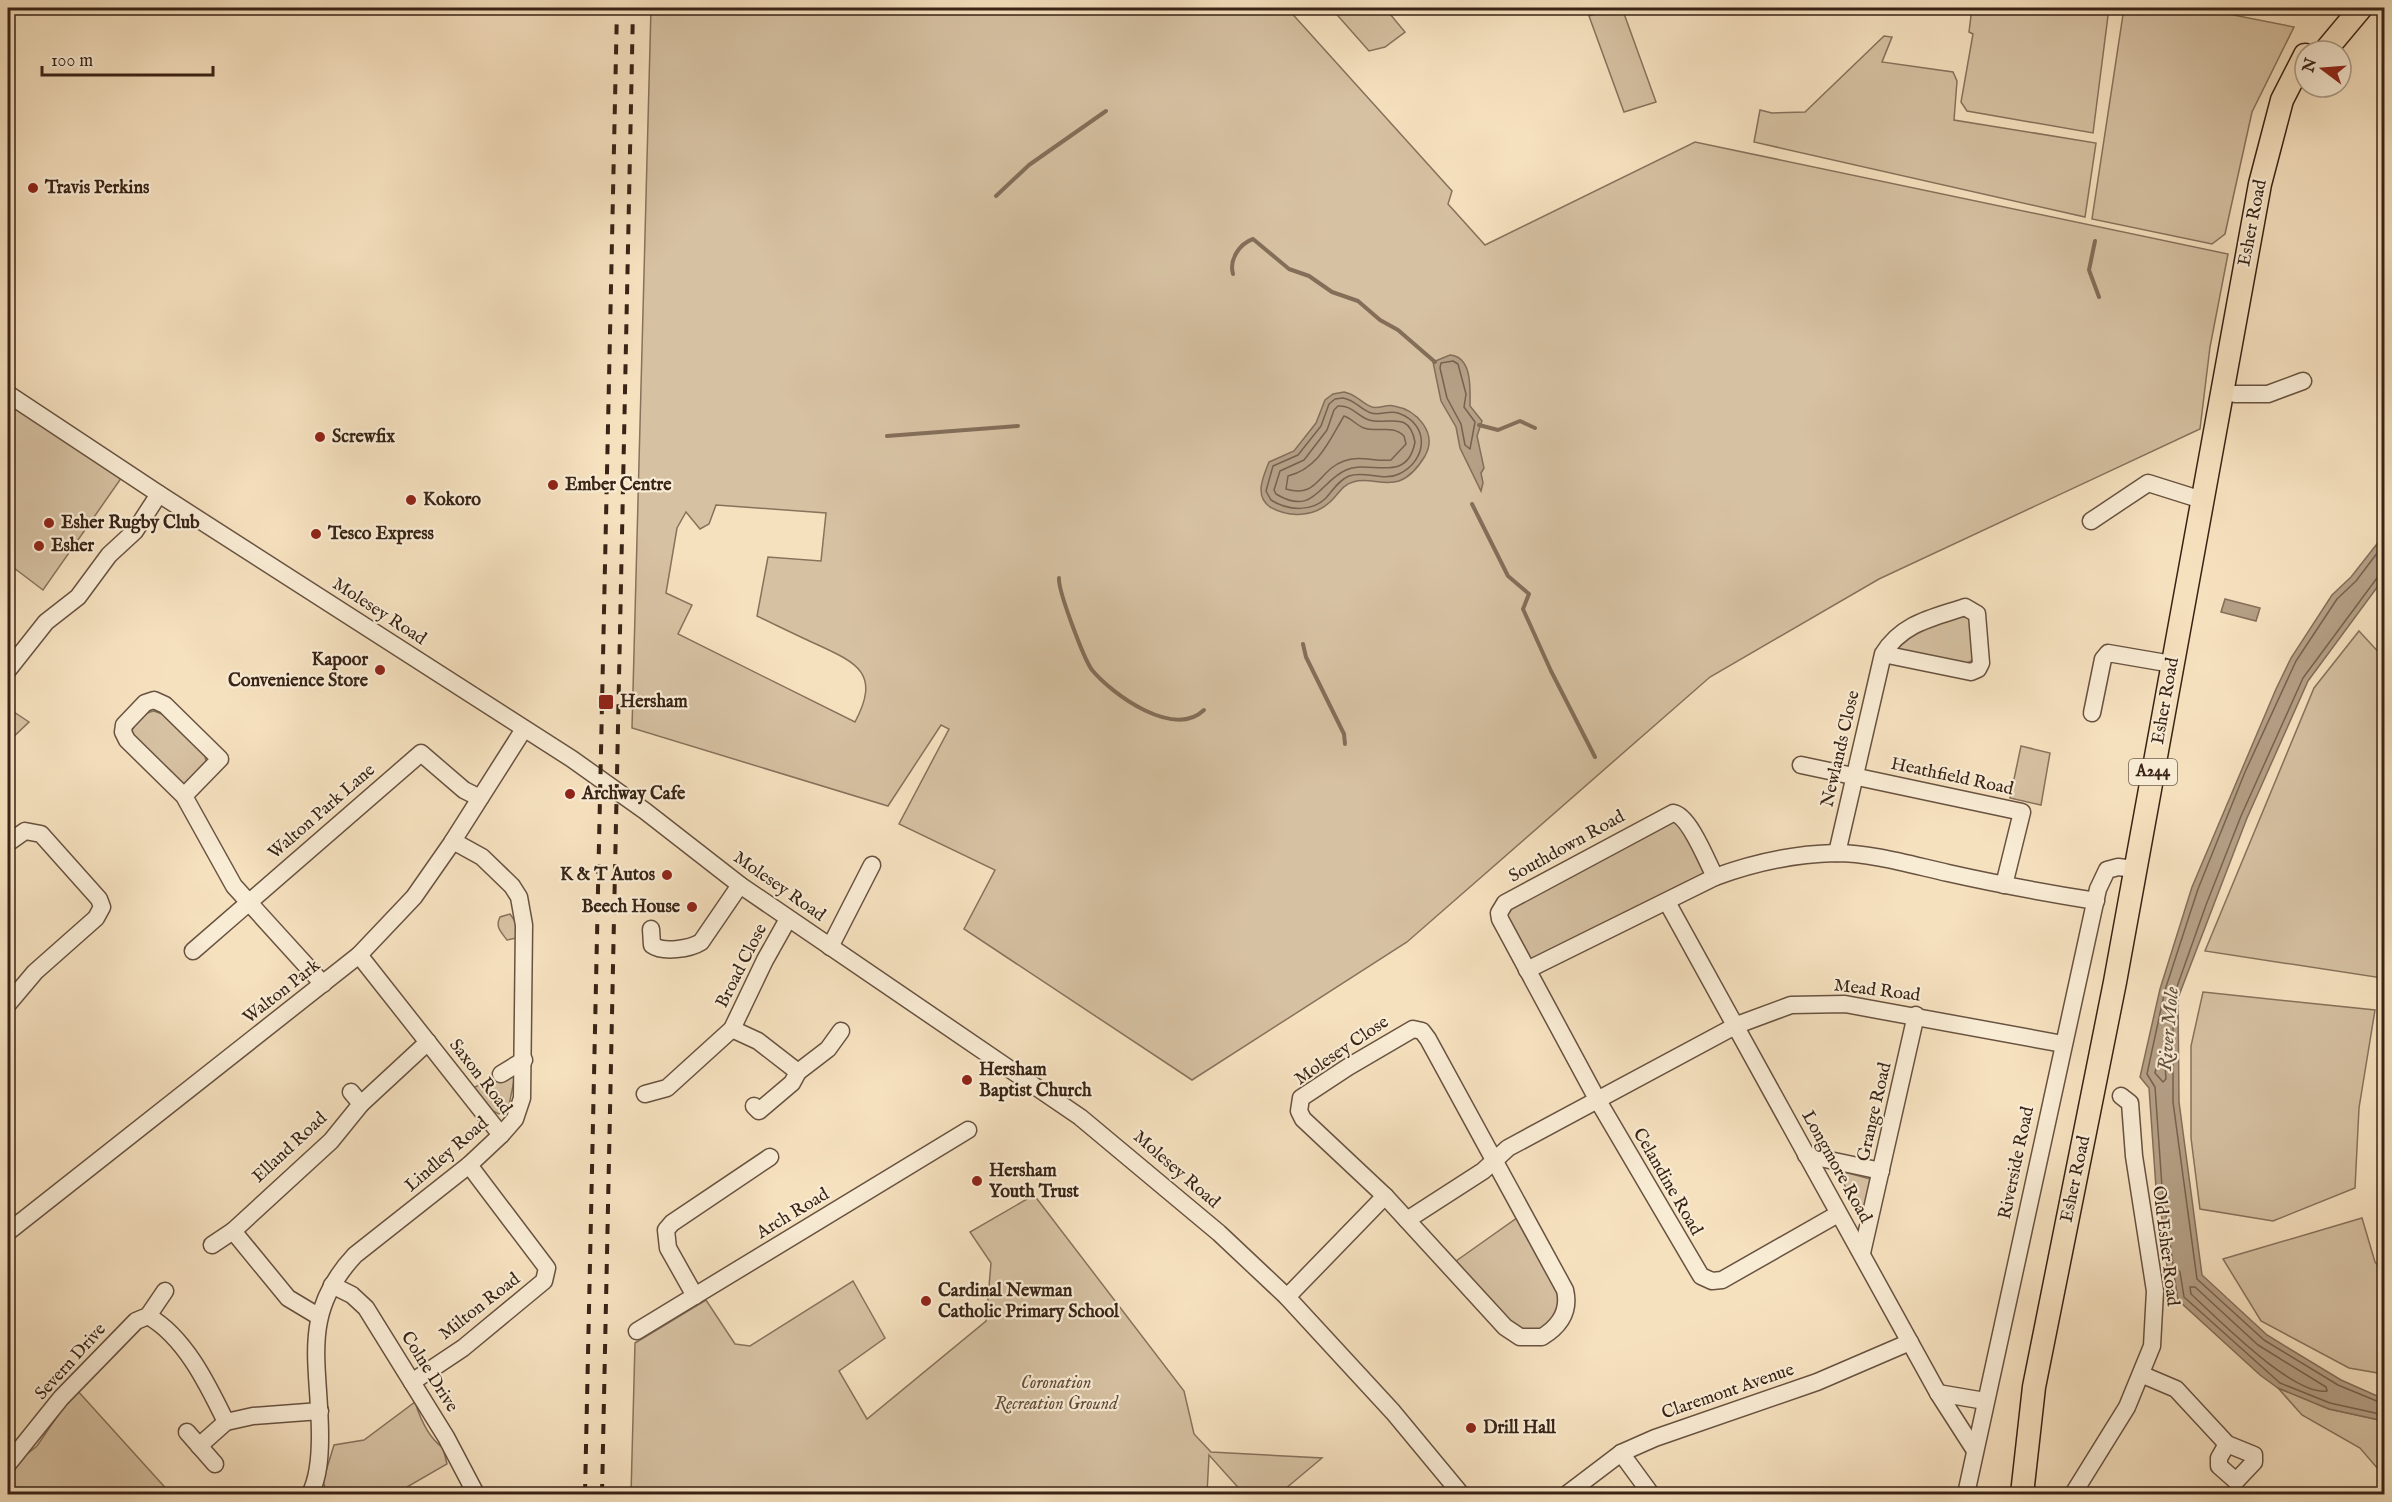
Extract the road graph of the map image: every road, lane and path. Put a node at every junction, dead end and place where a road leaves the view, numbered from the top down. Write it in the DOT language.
graph roads {
  1 [pos="2343,8"];
  2 [pos="2361,8"];
  3 [pos="2318,39"];
  4 [pos="2335,39"];
  5 [pos="2293,78"];
  6 [pos="2299,99"];
  7 [pos="2303,381"];
  8 [pos="8,394"];
  9 [pos="2235,394"];
  10 [pos="159,494"];
  11 [pos="2202,500"];
  12 [pos="2091,521"];
  13 [pos="1883,654"];
  14 [pos="2172,663"];
  15 [pos="8,670"];
  16 [pos="2092,713"];
  17 [pos="524,729"];
  18 [pos="1801,765"];
  19 [pos="1854,776"];
  20 [pos="184,796"];
  21 [pos="480,798"];
  22 [pos="453,841"];
  23 [pos="8,843"];
  24 [pos="1837,853"];
  25 [pos="872,865"];
  26 [pos="2135,869"];
  27 [pos="1715,876"];
  28 [pos="740,885"];
  29 [pos="2004,885"];
  30 [pos="2096,901"];
  31 [pos="248,902"];
  32 [pos="1667,902"];
  33 [pos="788,919"];
  34 [pos="651,929"];
  35 [pos="831,946"];
  36 [pos="193,951"];
  37 [pos="359,956"];
  38 [pos="1527,970"];
  39 [pos="323,984"];
  40 [pos="8,1004"];
  41 [pos="1916,1015"];
  42 [pos="1737,1025"];
  43 [pos="732,1029"];
  44 [pos="841,1031"];
  45 [pos="428,1042"];
  46 [pos="2063,1044"];
  47 [pos="524,1060"];
  48 [pos="798,1072"];
  49 [pos="501,1074"];
  50 [pos="644,1093"];
  51 [pos="2121,1096"];
  52 [pos="356,1098"];
  53 [pos="1597,1099"];
  54 [pos="754,1106"];
  55 [pos="968,1130"];
  56 [pos="501,1135"];
  57 [pos="1806,1155"];
  58 [pos="770,1157"];
  59 [pos="1494,1161"];
  60 [pos="469,1165"];
  61 [pos="1881,1172"];
  62 [pos="1385,1196"];
  63 [pos="1838,1214"];
  64 [pos="1407,1220"];
  65 [pos="233,1231"];
  66 [pos="8,1232"];
  67 [pos="212,1245"];
  68 [pos="1862,1253"];
  69 [pos="332,1285"];
  70 [pos="165,1291"];
  71 [pos="695,1296"];
  72 [pos="1287,1297"];
  73 [pos="148,1316"];
  74 [pos="318,1316"];
  75 [pos="637,1331"];
  76 [pos="1910,1342"];
  77 [pos="2143,1375"];
  78 [pos="412,1382"];
  79 [pos="1938,1393"];
  80 [pos="1985,1401"];
  81 [pos="320,1411"];
  82 [pos="226,1422"];
  83 [pos="187,1432"];
  84 [pos="2227,1444"];
  85 [pos="199,1446"];
  86 [pos="1974,1449"];
  87 [pos="1621,1453"];
  88 [pos="8,1464"];
  89 [pos="215,1464"];
  90 [pos="313,1494"];
  91 [pos="476,1494"];
  92 [pos="1461,1494"];
  93 [pos="1568,1494"];
  94 [pos="1651,1494"];
  95 [pos="1966,1494"];
  96 [pos="2022,1494"];
  97 [pos="2035,1494"];
  98 [pos="2073,1494"];
  1 -- 3 [label="main road"];
  2 -- 4 [label="main road"];
  5 -- 11 [label="main road, Esher Road / A244"];
  6 -- 9 [label="main road, Esher Road / A244"];
  7 -- 9 [label="street"];
  8 -- 10 [label="street, Molesey Road"];
  9 -- 97 [label="main road, Esher Road / A244"];
  10 -- 15 [label="street"];
  10 -- 17 [label="street, Molesey Road"];
  11 -- 12 [label="street"];
  11 -- 14 [label="main road, Esher Road / A244"];
  13 -- 13 [label="street, Newlands Close"];
  13 -- 19 [label="street, Newlands Close"];
  14 -- 16 [label="street"];
  14 -- 26 [label="main road, Esher Road / A244"];
  17 -- 21 [label="street, Walton Park"];
  17 -- 28 [label="street, Molesey Road"];
  18 -- 19 [label="street, Heathfield Road"];
  19 -- 24 [label="street, Newlands Close"];
  19 -- 29 [label="street, Heathfield Road"];
  20 -- 20 [label="street"];
  20 -- 31 [label="street"];
  21 -- 22 [label="street, Walton Park"];
  21 -- 31 [label="street, Walton Park Lane"];
  22 -- 37 [label="street, Walton Park"];
  22 -- 47 [label="street, Lindley Road"];
  23 -- 40 [label="street"];
  24 -- 27 [label="street"];
  24 -- 29 [label="street"];
  25 -- 35 [label="street"];
  26 -- 30 [label="street, Riverside Road"];
  26 -- 96 [label="main road, Esher Road / A244"];
  27 -- 32 [label="street"];
  27 -- 38 [label="street, Southdown Road"];
  28 -- 33 [label="street, Molesey Road"];
  28 -- 34 [label="street"];
  29 -- 30 [label="street"];
  30 -- 46 [label="street, Riverside Road"];
  31 -- 36 [label="street, Walton Park Lane"];
  31 -- 39 [label="street"];
  32 -- 38 [label="street"];
  32 -- 42 [label="street, Longmore Road"];
  33 -- 35 [label="street, Molesey Road"];
  33 -- 43 [label="street, Broad Close"];
  35 -- 72 [label="street, Molesey Road"];
  37 -- 39 [label="street, Walton Park"];
  37 -- 45 [label="street, Saxon Road"];
  38 -- 53 [label="street, Celandine Road"];
  39 -- 66 [label="street, Walton Park"];
  41 -- 42 [label="street, Mead Road"];
  41 -- 46 [label="street, Mead Road"];
  41 -- 61 [label="street, Grange Road"];
  42 -- 53 [label="street, Mead Road"];
  42 -- 57 [label="street, Longmore Road"];
  43 -- 48 [label="street"];
  43 -- 50 [label="street, Broad Close"];
  44 -- 48 [label="street"];
  45 -- 52 [label="street, Saxon Road"];
  45 -- 56 [label="street, Saxon Road"];
  46 -- 80 [label="street, Riverside Road"];
  47 -- 49 [label="street"];
  47 -- 56 [label="street, Lindley Road"];
  48 -- 54 [label="street"];
  51 -- 77 [label="street, Old Esher Road"];
  52 -- 65 [label="street, Elland Road"];
  53 -- 59 [label="street, Mead Road"];
  53 -- 63 [label="street, Celandine Road"];
  55 -- 71 [label="street, Arch Road"];
  56 -- 60 [label="street, Lindley Road"];
  57 -- 61 [label="street"];
  57 -- 63 [label="street, Longmore Road"];
  58 -- 71 [label="street"];
  59 -- 62 [label="street, Molesey Close"];
  59 -- 64 [label="street"];
  59 -- 64 [label="street, Molesey Close"];
  60 -- 69 [label="street, Lindley Road"];
  60 -- 78 [label="street, Milton Road"];
  61 -- 68 [label="street, Grange Road"];
  62 -- 64 [label="street, Molesey Close"];
  62 -- 72 [label="street"];
  63 -- 68 [label="street, Longmore Road"];
  65 -- 67 [label="street, Elland Road"];
  65 -- 74 [label="street"];
  68 -- 76 [label="street, Longmore Road"];
  69 -- 74 [label="street, Lindley Road"];
  69 -- 78 [label="street, Colne Drive"];
  70 -- 73 [label="street, Severn Drive"];
  71 -- 75 [label="street, Arch Road"];
  72 -- 92 [label="street, Molesey Road"];
  73 -- 82 [label="street"];
  73 -- 88 [label="street, Severn Drive"];
  74 -- 81 [label="street, Lindley Road"];
  76 -- 79 [label="street, Longmore Road"];
  76 -- 87 [label="street, Claremont Avenue"];
  77 -- 84 [label="street"];
  77 -- 98 [label="street, Old Esher Road"];
  78 -- 91 [label="street, Colne Drive"];
  79 -- 80 [label="street"];
  79 -- 86 [label="street, Longmore Road"];
  80 -- 86 [label="street, Riverside Road"];
  81 -- 82 [label="street"];
  81 -- 90 [label="street, Lindley Road"];
  82 -- 85 [label="street"];
  83 -- 85 [label="street"];
  85 -- 89 [label="street"];
  86 -- 95 [label="street, Riverside Road"];
  87 -- 93 [label="street, Claremont Avenue"];
  87 -- 94 [label="street"];
}
